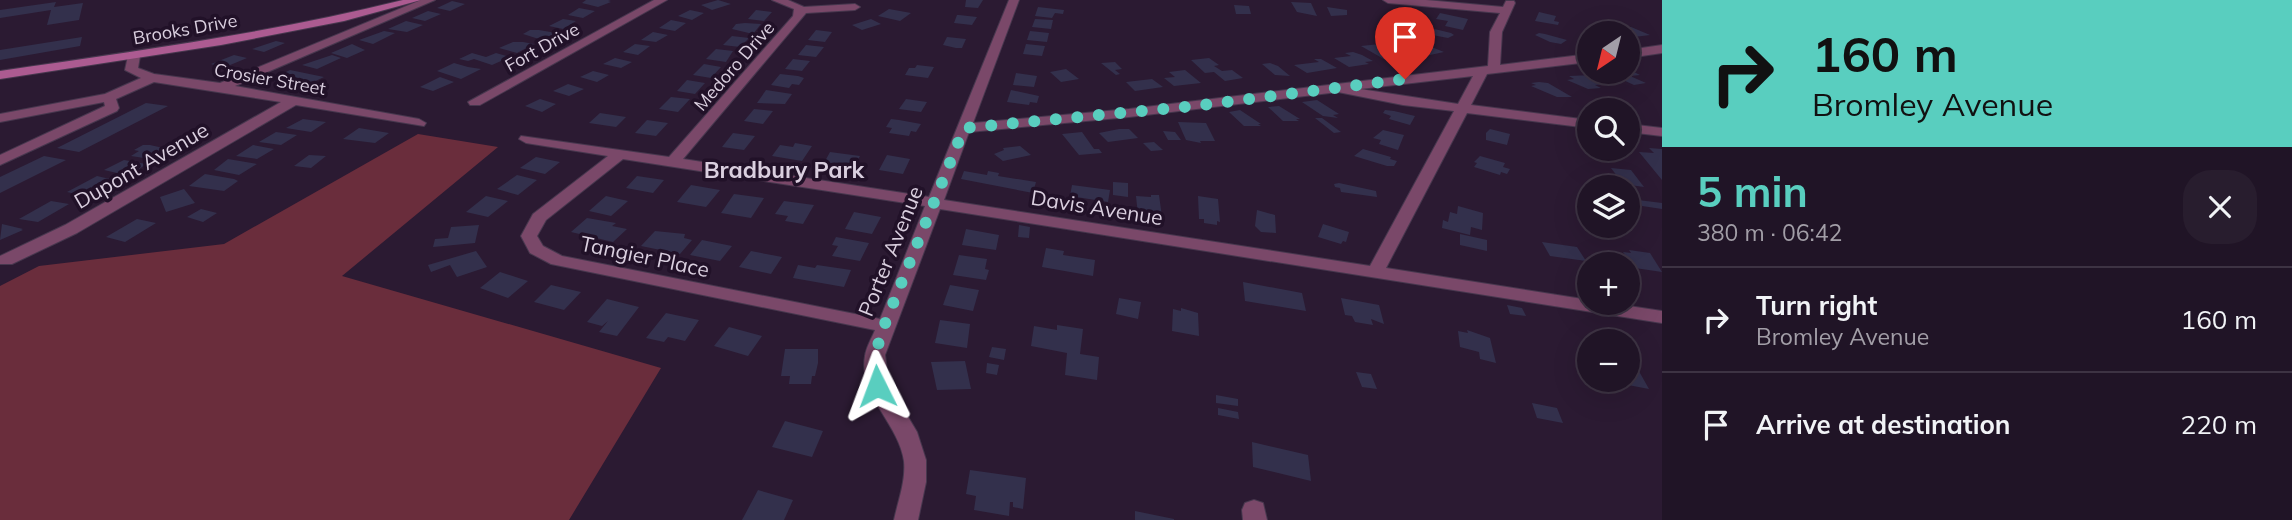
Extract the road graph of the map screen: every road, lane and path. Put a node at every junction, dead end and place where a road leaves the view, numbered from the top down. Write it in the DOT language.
graph roads {
  1 [pos="416,0"];
  2 [pos="430,0"];
  3 [pos="662,0"];
  4 [pos="777,0"];
  5 [pos="1014,0"];
  6 [pos="1388,0"];
  7 [pos="1508,5"];
  8 [pos="855,7"];
  9 [pos="801,10"];
  10 [pos="344,18"];
  11 [pos="362,27"];
  12 [pos="1662,49"];
  13 [pos="1640,52"];
  14 [pos="134,56"];
  15 [pos="1577,59"];
  16 [pos="1488,70"];
  17 [pos="0,75"];
  18 [pos="152,78"];
  19 [pos="220,87"];
  20 [pos="1334,87"];
  21 [pos="109,97"];
  22 [pos="294,100"];
  23 [pos="475,102"];
  24 [pos="1463,108"];
  25 [pos="0,118"];
  26 [pos="1577,122"];
  27 [pos="419,123"];
  28 [pos="964,128"];
  29 [pos="1640,129"];
  30 [pos="1662,132"];
  31 [pos="526,139"];
  32 [pos="620,154"];
  33 [pos="0,161"];
  34 [pos="673,162"];
  35 [pos="933,204"];
  36 [pos="6,260"];
  37 [pos="1376,271"];
  38 [pos="1662,317"];
  39 [pos="884,326"];
  40 [pos="906,520"];
  1 -- 10 [label="street, Brooks Drive"];
  2 -- 11 [label="street"];
  3 -- 23 [label="street, Fort Drive"];
  4 -- 9 [label="street, Medoro Drive"];
  5 -- 28 [label="street, Porter Avenue"];
  6 -- 7 [label="street"];
  7 -- 16 [label="street"];
  8 -- 9 [label="street"];
  9 -- 34 [label="street, Medoro Drive"];
  10 -- 11 [label="street"];
  10 -- 14 [label="street, Brooks Drive"];
  11 -- 19 [label="street"];
  12 -- 13 [label="street"];
  14 -- 17 [label="street, Brooks Drive"];
  14 -- 18 [label="street"];
  15 -- 16 [label="street"];
  16 -- 20 [label="street"];
  16 -- 24 [label="street"];
  18 -- 19 [label="street, Crosier Street"];
  18 -- 21 [label="street"];
  19 -- 22 [label="street, Crosier Street"];
  20 -- 24 [label="street"];
  20 -- 28 [label="street"];
  21 -- 25 [label="street"];
  21 -- 33 [label="street"];
  22 -- 27 [label="street, Crosier Street"];
  22 -- 36 [label="street, Dupont Avenue"];
  24 -- 26 [label="street"];
  24 -- 37 [label="street"];
  28 -- 35 [label="street, Porter Avenue"];
  29 -- 30 [label="street"];
  31 -- 32 [label="street, Davis Avenue"];
  32 -- 34 [label="street, Davis Avenue"];
  32 -- 39 [label="street, Tangier Place"];
  34 -- 35 [label="street, Davis Avenue"];
  35 -- 37 [label="street, Davis Avenue"];
  35 -- 39 [label="street, Porter Avenue"];
  37 -- 38 [label="street, Davis Avenue"];
  39 -- 40 [label="street, Porter Avenue"];
}
